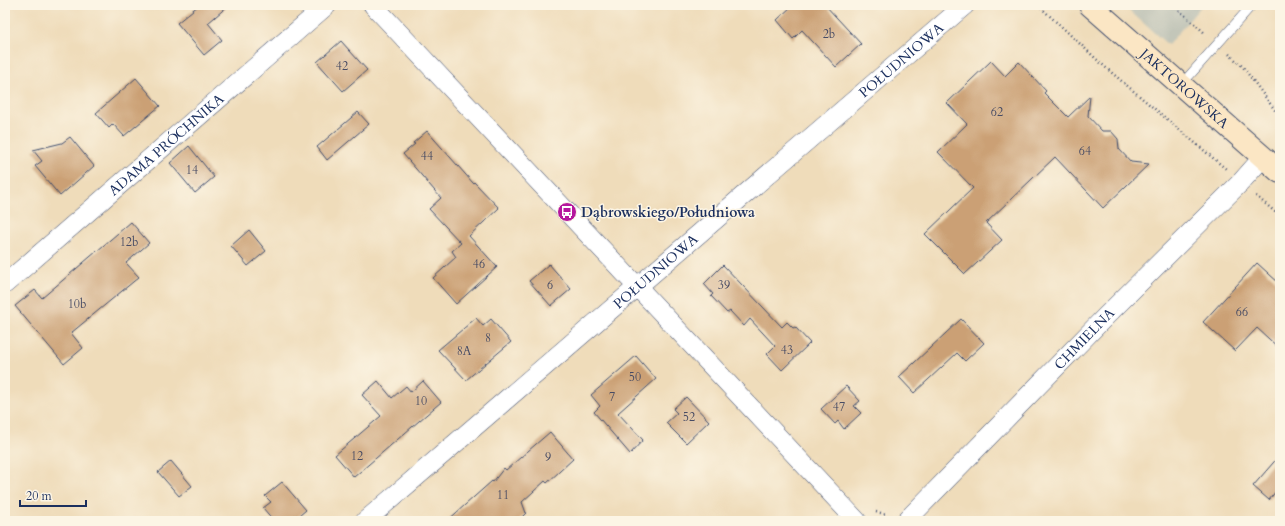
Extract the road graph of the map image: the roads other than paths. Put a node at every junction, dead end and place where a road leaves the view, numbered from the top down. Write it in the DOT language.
graph roads {
  1 [pos="327,5"];
  2 [pos="373,5"];
  3 [pos="965,5"];
  4 [pos="1090,5"];
  5 [pos="1252,5"];
  6 [pos="1181,85"];
  7 [pos="1263,157"];
  8 [pos="1280,172"];
  9 [pos="5,284"];
  10 [pos="637,286"];
  11 [pos="909,517"];
  12 [pos="854,518"];
  13 [pos="364,521"];
  1 -- 9 [label="street, ADAMA PRÓCHNIKA"];
  2 -- 10 [label="street"];
  3 -- 10 [label="street, POŁUDNIOWA"];
  4 -- 6 [label="main road, JAKTOROWSKA"];
  5 -- 6 [label="lane"];
  6 -- 7 [label="main road, JAKTOROWSKA"];
  7 -- 8 [label="main road, JAKTOROWSKA"];
  7 -- 11 [label="street, CHMIELNA"];
  10 -- 12 [label="street"];
  10 -- 13 [label="street, POŁUDNIOWA"];
}
